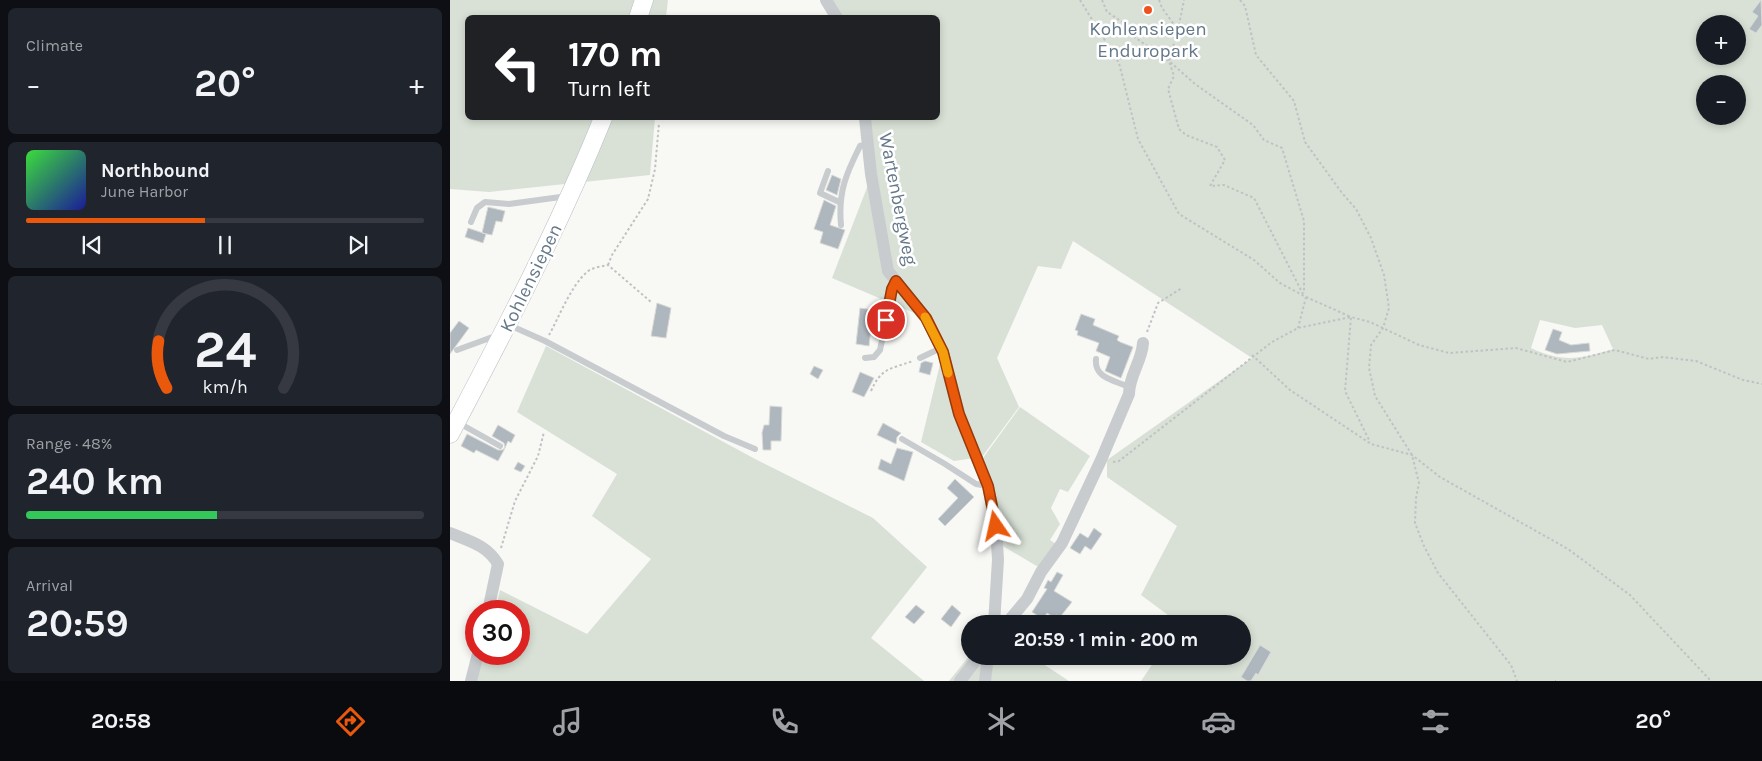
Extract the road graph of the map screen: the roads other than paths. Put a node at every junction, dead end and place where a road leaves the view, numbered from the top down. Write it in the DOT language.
graph roads {
  1 [pos="644,0"];
  2 [pos="826,0"];
  3 [pos="639,15"];
  4 [pos="835,15"];
  5 [pos="602,120"];
  6 [pos="865,120"];
  7 [pos="867,144"];
  8 [pos="828,170"];
  9 [pos="572,195"];
  10 [pos="839,202"];
  11 [pos="471,222"];
  12 [pos="841,224"];
  13 [pos="896,281"];
  14 [pos="506,328"];
  15 [pos="1143,343"];
  16 [pos="941,348"];
  17 [pos="457,350"];
  18 [pos="866,358"];
  19 [pos="920,358"];
  20 [pos="1096,359"];
  21 [pos="1129,387"];
  22 [pos="453,428"];
  23 [pos="902,440"];
  24 [pos="500,446"];
  25 [pos="755,450"];
  26 [pos="988,486"];
  27 [pos="450,532"];
  28 [pos="490,600"];
  29 [pos="995,615"];
  30 [pos="1014,615"];
  31 [pos="475,665"];
  32 [pos="972,665"];
  33 [pos="987,665"];
  34 [pos="471,681"];
  35 [pos="960,681"];
  36 [pos="986,681"];
  1 -- 3 [label="street"];
  2 -- 4 [label="street"];
  5 -- 9 [label="street, Kohlensiepen"];
  6 -- 7 [label="street, Wartenbergweg"];
  7 -- 10 [label="lane"];
  7 -- 13 [label="street, Wartenbergweg"];
  8 -- 10 [label="lane"];
  9 -- 11 [label="lane"];
  9 -- 14 [label="street, Kohlensiepen"];
  10 -- 12 [label="lane"];
  13 -- 16 [label="street, Wartenbergweg"];
  13 -- 18 [label="lane"];
  14 -- 17 [label="lane"];
  14 -- 22 [label="street, Kohlensiepen"];
  14 -- 25 [label="lane"];
  15 -- 21 [label="street"];
  16 -- 19 [label="lane"];
  16 -- 26 [label="street, Wartenbergweg"];
  20 -- 21 [label="lane"];
  21 -- 30 [label="street"];
  22 -- 24 [label="lane"];
  23 -- 26 [label="lane"];
  26 -- 29 [label="street, Wartenbergweg"];
  27 -- 28 [label="street"];
  31 -- 34 [label="street"];
  32 -- 35 [label="street"];
  33 -- 36 [label="street"];
}
